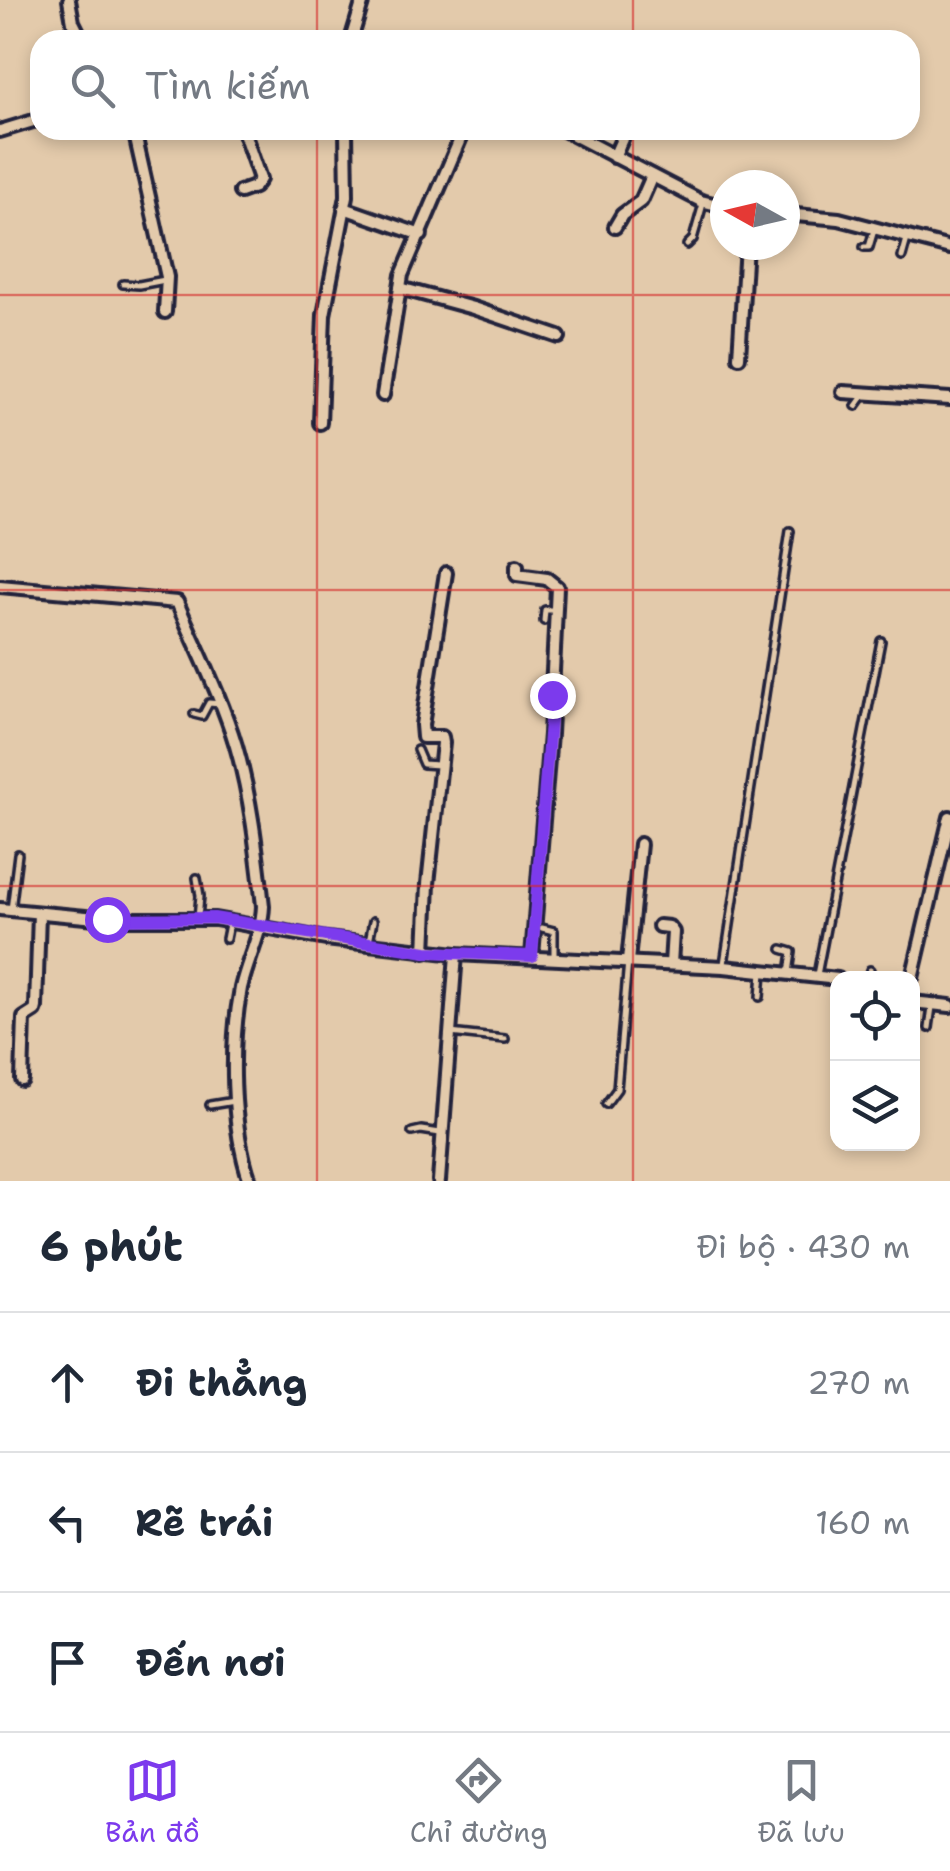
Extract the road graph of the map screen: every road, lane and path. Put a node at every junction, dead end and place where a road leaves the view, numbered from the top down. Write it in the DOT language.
graph roads {
  1 [pos="68,0"];
  2 [pos="362,0"];
  3 [pos="78,30"];
  4 [pos="354,30"];
  5 [pos="30,121"];
  6 [pos="0,131"];
  7 [pos="136,140"];
  8 [pos="247,140"];
  9 [pos="346,140"];
  10 [pos="460,140"];
  11 [pos="583,140"];
  12 [pos="621,140"];
  13 [pos="614,156"];
  14 [pos="652,176"];
  15 [pos="240,192"];
  16 [pos="704,202"];
  17 [pos="710,203"];
  18 [pos="344,208"];
  19 [pos="800,215"];
  20 [pos="615,227"];
  21 [pos="875,228"];
  22 [pos="420,235"];
  23 [pos="907,238"];
  24 [pos="688,245"];
  25 [pos="864,247"];
  26 [pos="950,248"];
  27 [pos="902,258"];
  28 [pos="745,260"];
  29 [pos="168,279"];
  30 [pos="123,284"];
  31 [pos="400,288"];
  32 [pos="166,312"];
  33 [pos="559,337"];
  34 [pos="739,357"];
  35 [pos="843,392"];
  36 [pos="866,394"];
  37 [pos="383,395"];
  38 [pos="950,399"];
  39 [pos="856,406"];
  40 [pos="320,423"];
  41 [pos="790,531"];
  42 [pos="517,566"];
  43 [pos="446,573"];
  44 [pos="0,586"];
  45 [pos="556,610"];
  46 [pos="544,621"];
  47 [pos="881,641"];
  48 [pos="220,704"];
  49 [pos="194,714"];
  50 [pos="417,750"];
  51 [pos="441,764"];
  52 [pos="950,817"];
  53 [pos="640,844"];
  54 [pos="18,854"];
  55 [pos="197,878"];
  56 [pos="6,909"];
  57 [pos="40,913"];
  58 [pos="198,918"];
  59 [pos="230,921"];
  60 [pos="373,921"];
  61 [pos="259,926"];
  62 [pos="659,926"];
  63 [pos="542,928"];
  64 [pos="226,940"];
  65 [pos="369,944"];
  66 [pos="782,949"];
  67 [pos="426,952"];
  68 [pos="456,954"];
  69 [pos="532,956"];
  70 [pos="554,956"];
  71 [pos="628,961"];
  72 [pos="671,964"];
  73 [pos="724,967"];
  74 [pos="762,970"];
  75 [pos="914,971"];
  76 [pos="789,972"];
  77 [pos="817,975"];
  78 [pos="830,977"];
  79 [pos="760,997"];
  80 [pos="920,1003"];
  81 [pos="932,1004"];
  82 [pos="950,1006"];
  83 [pos="929,1028"];
  84 [pos="450,1033"];
  85 [pos="505,1039"];
  86 [pos="22,1080"];
  87 [pos="237,1100"];
  88 [pos="606,1104"];
  89 [pos="210,1105"];
  90 [pos="412,1132"];
  91 [pos="442,1134"];
  92 [pos="243,1154"];
  93 [pos="236,1167"];
  94 [pos="250,1181"];
  95 [pos="439,1181"];
  1 -- 3 [label="street"];
  2 -- 4 [label="street"];
  5 -- 6 [label="street"];
  7 -- 29 [label="street"];
  8 -- 15 [label="street"];
  9 -- 18 [label="street"];
  10 -- 22 [label="street"];
  11 -- 13 [label="street"];
  12 -- 13 [label="street"];
  13 -- 14 [label="street"];
  14 -- 16 [label="street"];
  14 -- 20 [label="street"];
  16 -- 17 [label="street"];
  16 -- 24 [label="lane"];
  18 -- 22 [label="street"];
  18 -- 40 [label="street"];
  19 -- 21 [label="street"];
  21 -- 23 [label="street"];
  21 -- 25 [label="lane"];
  22 -- 31 [label="street"];
  23 -- 26 [label="street"];
  23 -- 27 [label="lane"];
  28 -- 34 [label="street"];
  29 -- 30 [label="lane"];
  29 -- 32 [label="street"];
  31 -- 33 [label="street"];
  31 -- 37 [label="street"];
  35 -- 36 [label="street"];
  36 -- 38 [label="street"];
  36 -- 39 [label="lane"];
  41 -- 73 [label="lane"];
  42 -- 45 [label="street"];
  43 -- 51 [label="street"];
  44 -- 48 [label="street"];
  45 -- 46 [label="lane"];
  45 -- 69 [label="street"];
  47 -- 77 [label="lane"];
  48 -- 49 [label="lane"];
  48 -- 61 [label="street"];
  50 -- 51 [label="lane"];
  51 -- 67 [label="street"];
  52 -- 75 [label="street"];
  53 -- 71 [label="street"];
  54 -- 56 [label="lane"];
  55 -- 58 [label="lane"];
  56 -- 57 [label="street"];
  57 -- 58 [label="street"];
  57 -- 86 [label="street"];
  58 -- 59 [label="street"];
  59 -- 61 [label="street"];
  59 -- 64 [label="lane"];
  60 -- 65 [label="lane"];
  61 -- 65 [label="street"];
  61 -- 87 [label="street"];
  62 -- 72 [label="street"];
  63 -- 70 [label="lane"];
  65 -- 67 [label="street"];
  66 -- 76 [label="lane"];
  67 -- 68 [label="street"];
  68 -- 69 [label="street"];
  68 -- 84 [label="street"];
  69 -- 70 [label="street"];
  70 -- 71 [label="street"];
  71 -- 72 [label="street"];
  71 -- 88 [label="lane"];
  72 -- 73 [label="street"];
  73 -- 74 [label="street"];
  74 -- 76 [label="street"];
  74 -- 79 [label="lane"];
  76 -- 77 [label="street"];
  77 -- 78 [label="street"];
  80 -- 81 [label="street"];
  81 -- 82 [label="street"];
  81 -- 83 [label="lane"];
  84 -- 85 [label="lane"];
  84 -- 91 [label="street"];
  87 -- 89 [label="lane"];
  87 -- 92 [label="street"];
  90 -- 91 [label="lane"];
  91 -- 95 [label="street"];
  92 -- 93 [label="lane"];
  92 -- 94 [label="street"];
}
